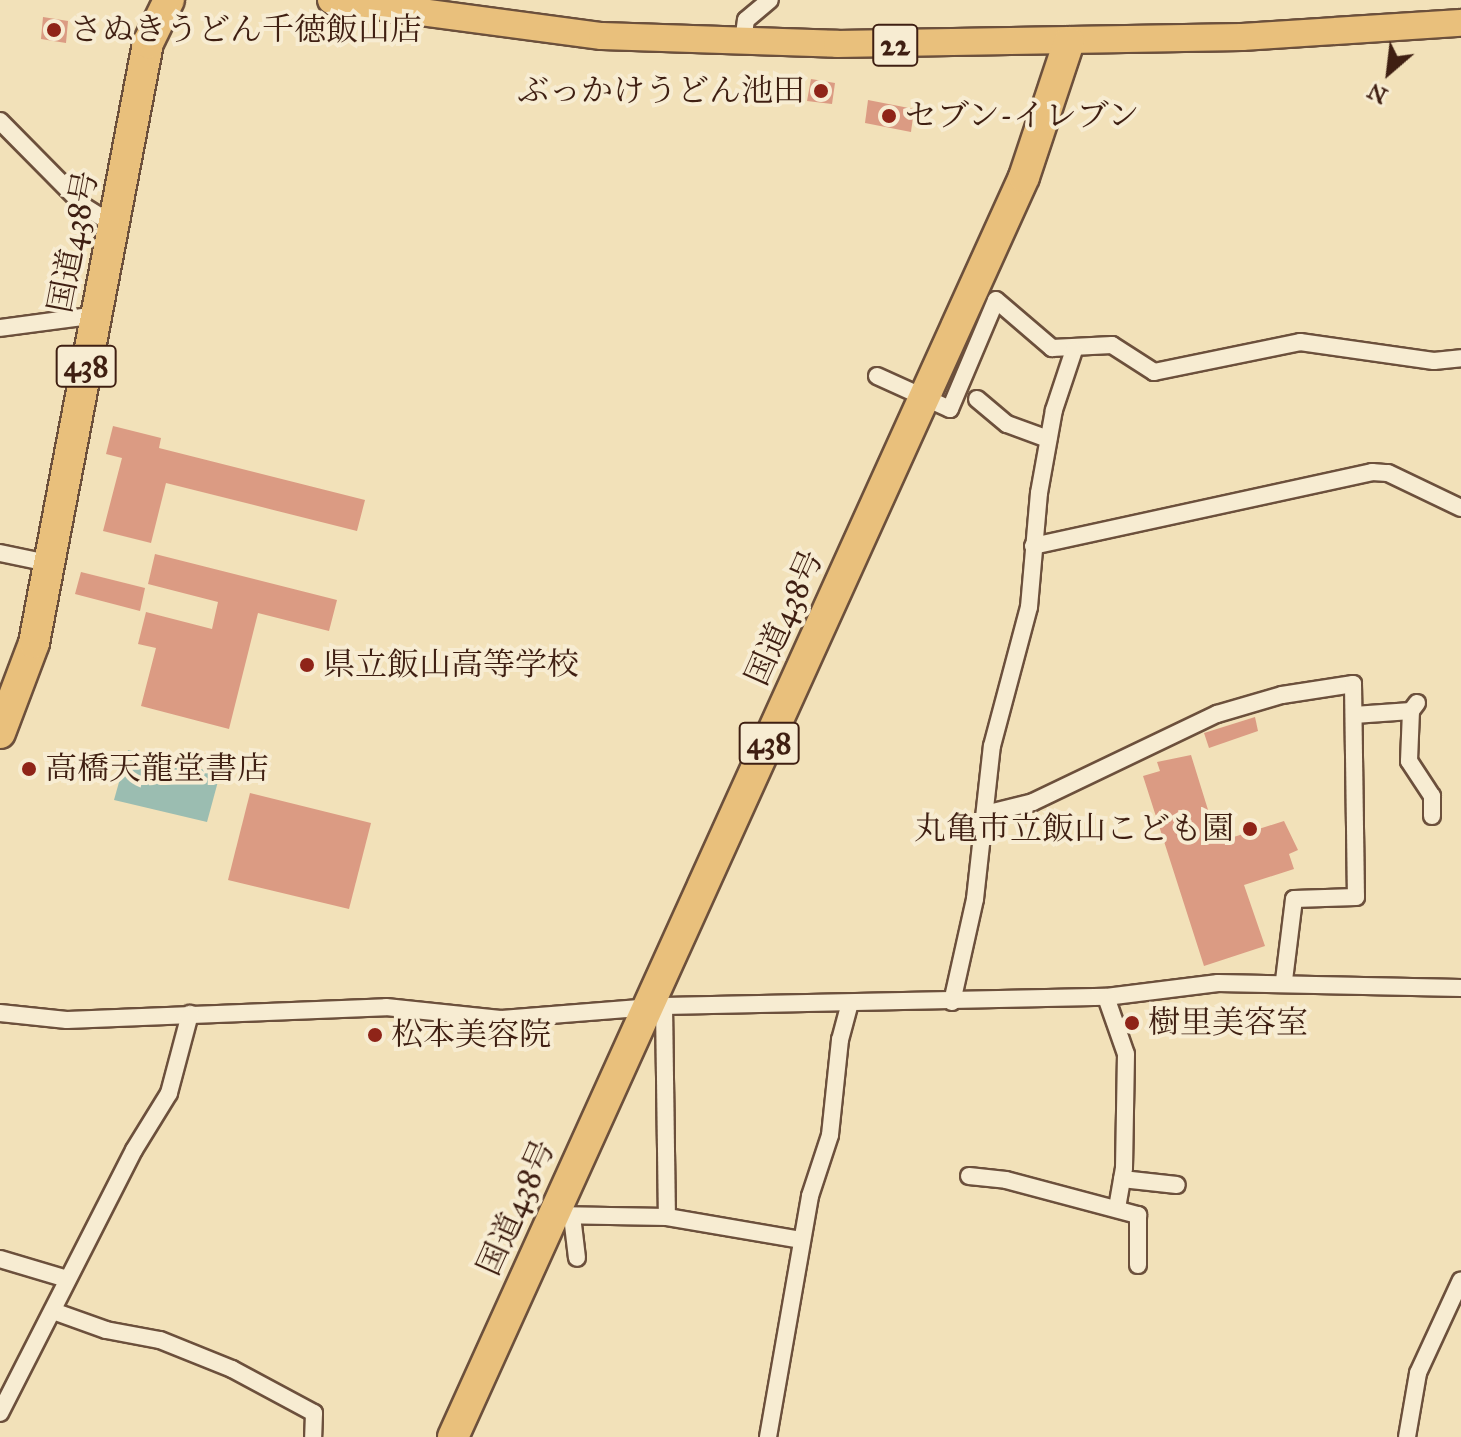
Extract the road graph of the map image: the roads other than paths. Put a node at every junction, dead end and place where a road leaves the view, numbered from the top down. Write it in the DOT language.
graph roads {
  1 [pos="169,0"];
  2 [pos="331,0"];
  3 [pos="770,0"];
  4 [pos="1461,23"];
  5 [pos="743,41"];
  6 [pos="1060,43"];
  7 [pos="0,121"];
  8 [pos="115,226"];
  9 [pos="97,315"];
  10 [pos="0,328"];
  11 [pos="1074,350"];
  12 [pos="1461,358"];
  13 [pos="877,376"];
  14 [pos="916,395"];
  15 [pos="977,399"];
  16 [pos="1048,439"];
  17 [pos="1461,508"];
  18 [pos="1033,546"];
  19 [pos="0,553"];
  20 [pos="48,563"];
  21 [pos="1354,715"];
  22 [pos="0,733"];
  23 [pos="985,814"];
  24 [pos="1432,816"];
  25 [pos="1284,981"];
  26 [pos="1461,988"];
  27 [pos="1106,997"];
  28 [pos="952,1002"];
  29 [pos="849,1006"];
  30 [pos="646,1007"];
  31 [pos="0,1013"];
  32 [pos="190,1014"];
  33 [pos="969,1176"];
  34 [pos="1122,1179"];
  35 [pos="1177,1185"];
  36 [pos="1117,1208"];
  37 [pos="563,1215"];
  38 [pos="667,1217"];
  39 [pos="802,1240"];
  40 [pos="577,1258"];
  41 [pos="0,1259"];
  42 [pos="1138,1265"];
  43 [pos="67,1279"];
  44 [pos="1461,1280"];
  45 [pos="53,1311"];
  46 [pos="0,1413"];
  47 [pos="313,1437"];
  48 [pos="433,1437"];
  49 [pos="453,1437"];
  50 [pos="768,1437"];
  51 [pos="1407,1437"];
  1 -- 8 [label="highway, 国道438号 / 438"];
  2 -- 5 [label="main road, 22"];
  3 -- 5 [label="street"];
  4 -- 6 [label="main road, 22"];
  5 -- 6 [label="main road, 22"];
  6 -- 14 [label="highway, 国道438号 / 438"];
  7 -- 8 [label="street"];
  8 -- 9 [label="highway, 国道438号 / 438"];
  9 -- 10 [label="street"];
  9 -- 20 [label="highway, 国道438号 / 438"];
  11 -- 12 [label="street"];
  11 -- 14 [label="street"];
  11 -- 16 [label="street"];
  13 -- 14 [label="street"];
  14 -- 30 [label="highway, 国道438号 / 438"];
  15 -- 16 [label="street"];
  16 -- 18 [label="street"];
  17 -- 18 [label="street"];
  18 -- 23 [label="street"];
  19 -- 20 [label="street"];
  20 -- 22 [label="highway, 国道438号 / 438"];
  21 -- 23 [label="street"];
  21 -- 24 [label="street"];
  21 -- 25 [label="street"];
  23 -- 28 [label="street"];
  25 -- 26 [label="street"];
  25 -- 27 [label="street"];
  27 -- 28 [label="street"];
  27 -- 34 [label="street"];
  28 -- 29 [label="street"];
  29 -- 30 [label="street"];
  29 -- 39 [label="street"];
  30 -- 32 [label="street"];
  30 -- 37 [label="highway, 国道438号 / 438"];
  30 -- 38 [label="street"];
  30 -- 48 [label="highway, 国道438号 / 438"];
  31 -- 32 [label="street"];
  32 -- 43 [label="street"];
  33 -- 36 [label="street"];
  34 -- 35 [label="street"];
  34 -- 36 [label="street"];
  36 -- 42 [label="street"];
  37 -- 38 [label="street"];
  37 -- 40 [label="street"];
  37 -- 49 [label="highway, 国道438号 / 438"];
  38 -- 39 [label="street"];
  39 -- 50 [label="street"];
  41 -- 43 [label="street"];
  43 -- 45 [label="street"];
  44 -- 51 [label="street"];
  45 -- 46 [label="street"];
  45 -- 47 [label="street"];
}
